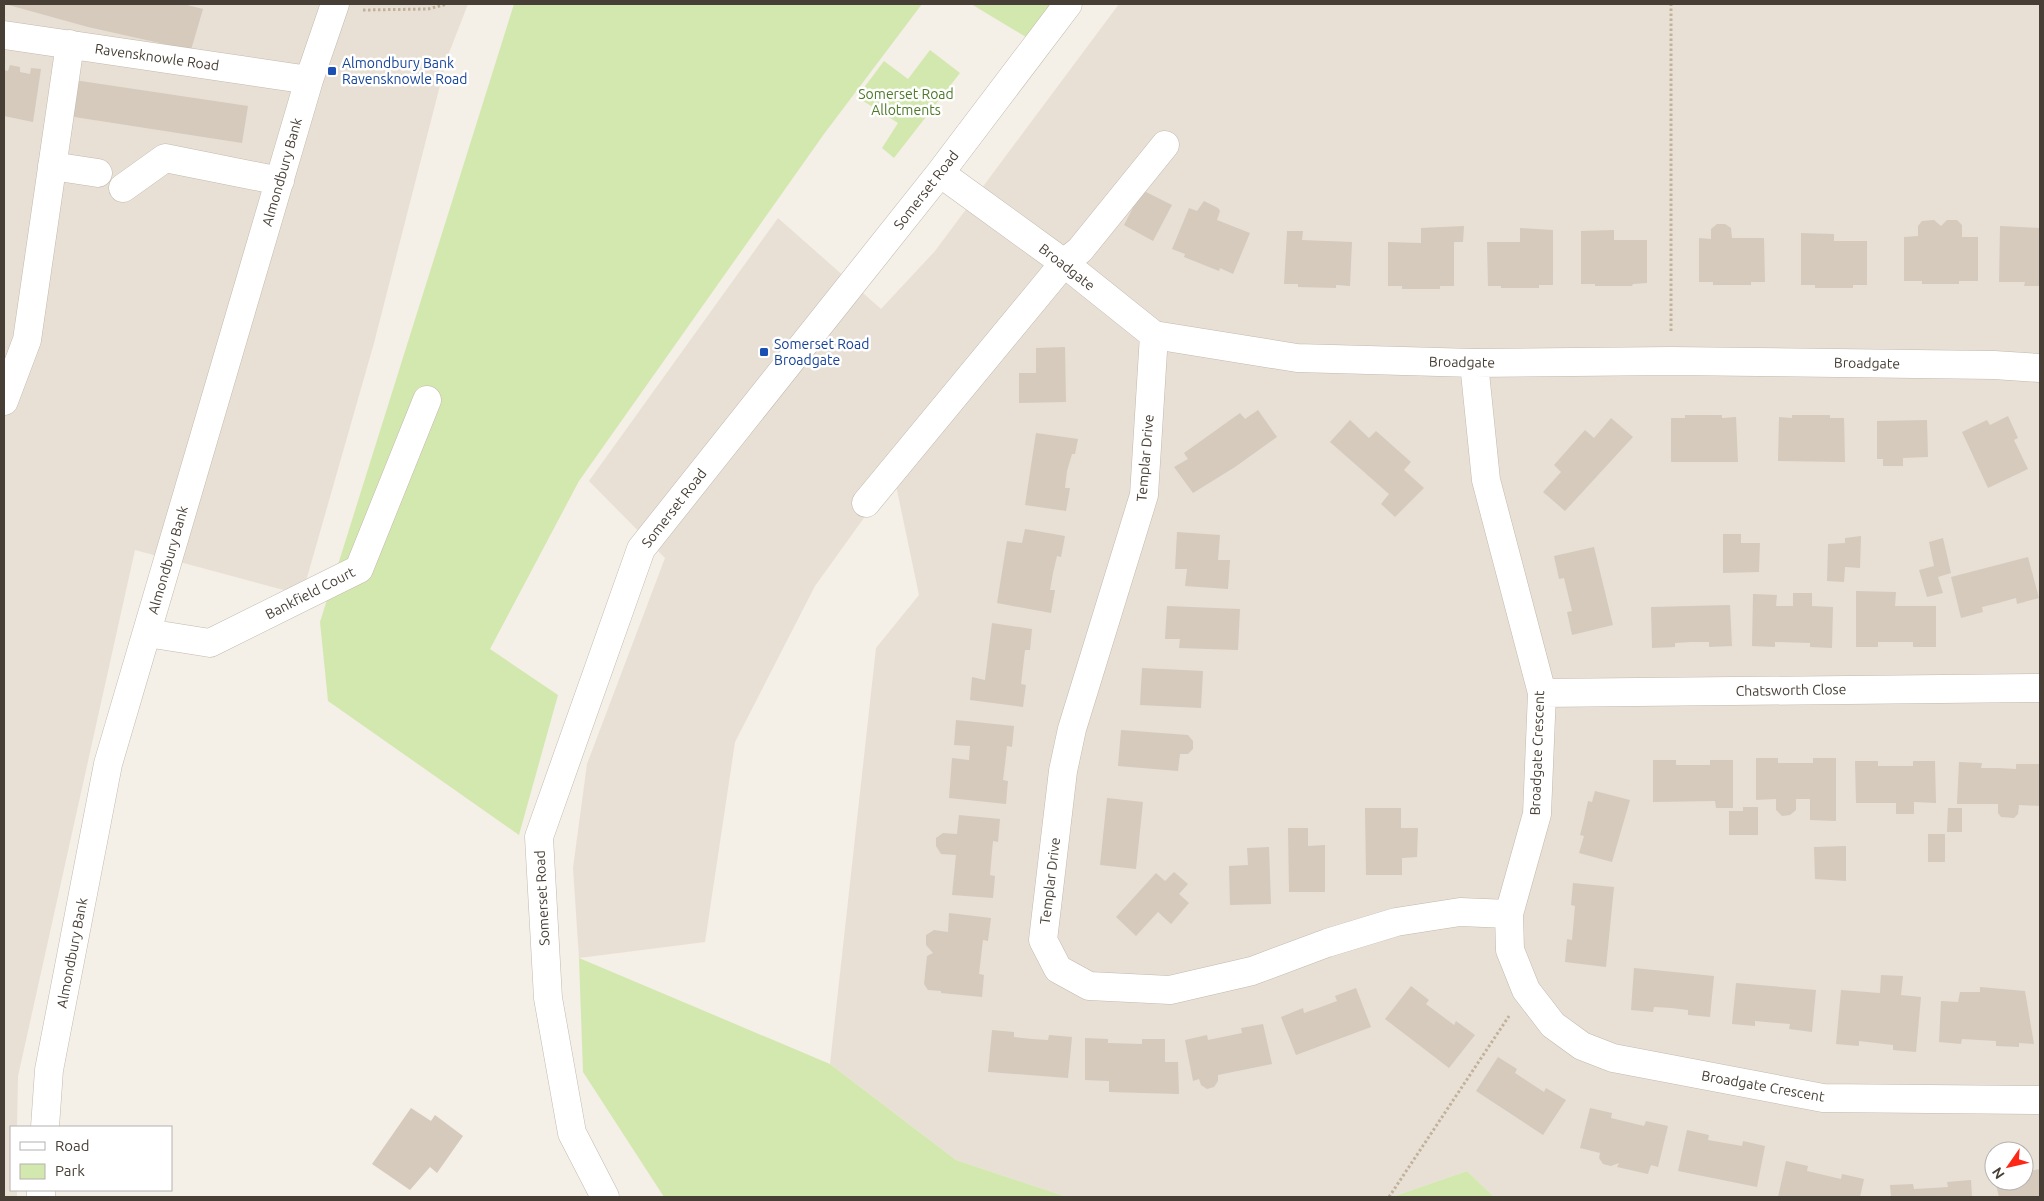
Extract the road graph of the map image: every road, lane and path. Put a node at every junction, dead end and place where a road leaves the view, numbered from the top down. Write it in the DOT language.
graph roads {
  1 [pos="447,4"];
  2 [pos="1068,4"];
  3 [pos="1671,4"];
  4 [pos="334,7"];
  5 [pos="4,35"];
  6 [pos="70,44"];
  7 [pos="310,80"];
  8 [pos="1165,145"];
  9 [pos="52,166"];
  10 [pos="98,173"];
  11 [pos="940,173"];
  12 [pos="280,181"];
  13 [pos="123,188"];
  14 [pos="1064,263"];
  15 [pos="1154,335"];
  16 [pos="1671,361"];
  17 [pos="1474,363"];
  18 [pos="2040,368"];
  19 [pos="426,400"];
  20 [pos="4,401"];
  21 [pos="866,503"];
  22 [pos="146,633"];
  23 [pos="2040,688"];
  24 [pos="1542,692"];
  25 [pos="1508,914"];
  26 [pos="1526,990"];
  27 [pos="2040,1100"];
  28 [pos="45,1126"];
  29 [pos="605,1197"];
  30 [pos="1389,1197"];
  1 -- 4 [label="path"];
  2 -- 11 [label="street, Somerset Road"];
  3 -- 16 [label="path"];
  4 -- 7 [label="street, Almondbury Bank"];
  5 -- 6 [label="street, Ravensknowle Road"];
  6 -- 7 [label="street, Ravensknowle Road"];
  6 -- 9 [label="street"];
  7 -- 12 [label="street, Almondbury Bank"];
  8 -- 14 [label="street"];
  9 -- 10 [label="street"];
  9 -- 20 [label="street"];
  11 -- 14 [label="street, Broadgate"];
  11 -- 29 [label="street, Somerset Road"];
  12 -- 13 [label="street"];
  12 -- 22 [label="street, Almondbury Bank"];
  14 -- 15 [label="street, Broadgate"];
  14 -- 21 [label="street"];
  15 -- 17 [label="street, Broadgate"];
  15 -- 25 [label="street, Templar Drive"];
  16 -- 17 [label="street, Broadgate"];
  16 -- 18 [label="street, Broadgate"];
  17 -- 24 [label="street, Broadgate Crescent"];
  19 -- 22 [label="street, Bankfield Court"];
  22 -- 28 [label="street, Almondbury Bank"];
  23 -- 24 [label="street, Chatsworth Close"];
  24 -- 25 [label="street, Broadgate Crescent"];
  25 -- 26 [label="street, Broadgate Crescent"];
  26 -- 27 [label="street, Broadgate Crescent"];
  26 -- 30 [label="path"];
}
